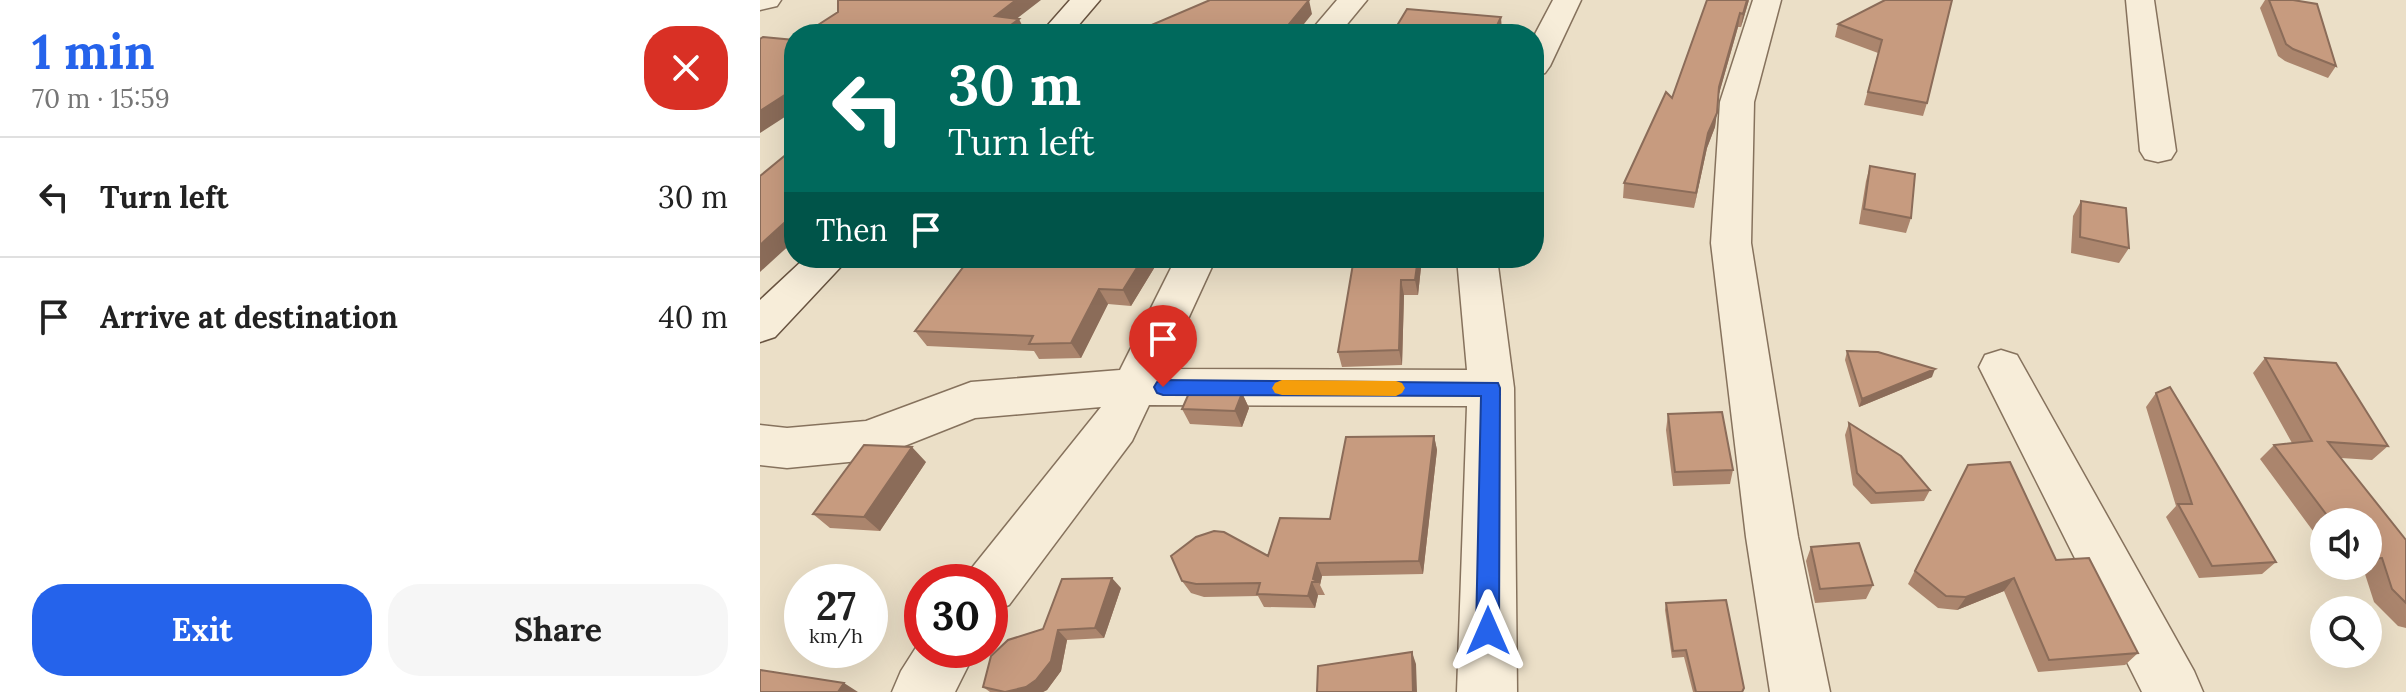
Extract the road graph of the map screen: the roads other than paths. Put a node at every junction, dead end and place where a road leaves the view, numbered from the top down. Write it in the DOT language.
graph roads {
  1 [pos="767,0"];
  2 [pos="1086,0"];
  3 [pos="1353,0"];
  4 [pos="1567,0"];
  5 [pos="1767,0"];
  6 [pos="2140,0"];
  7 [pos="760,1"];
  8 [pos="1064,24"];
  9 [pos="1332,24"];
  10 [pos="1544,46"];
  11 [pos="2158,151"];
  12 [pos="819,268"];
  13 [pos="1191,268"];
  14 [pos="1478,268"];
  15 [pos="760,326"];
  16 [pos="2001,367"];
  17 [pos="1134,387"];
  18 [pos="1491,388"];
  19 [pos="760,445"];
  20 [pos="1008,564"];
  21 [pos="936,668"];
  22 [pos="922,692"];
  23 [pos="1487,692"];
  24 [pos="1800,692"];
  25 [pos="2173,692"];
  1 -- 7 [label="street"];
  2 -- 8 [label="street"];
  3 -- 9 [label="street"];
  4 -- 10 [label="street"];
  5 -- 24 [label="street"];
  6 -- 11 [label="street"];
  12 -- 15 [label="street"];
  13 -- 17 [label="street"];
  14 -- 18 [label="street"];
  16 -- 25 [label="street"];
  17 -- 18 [label="street"];
  17 -- 19 [label="street"];
  17 -- 20 [label="street"];
  18 -- 23 [label="street"];
  21 -- 22 [label="street"];
}
